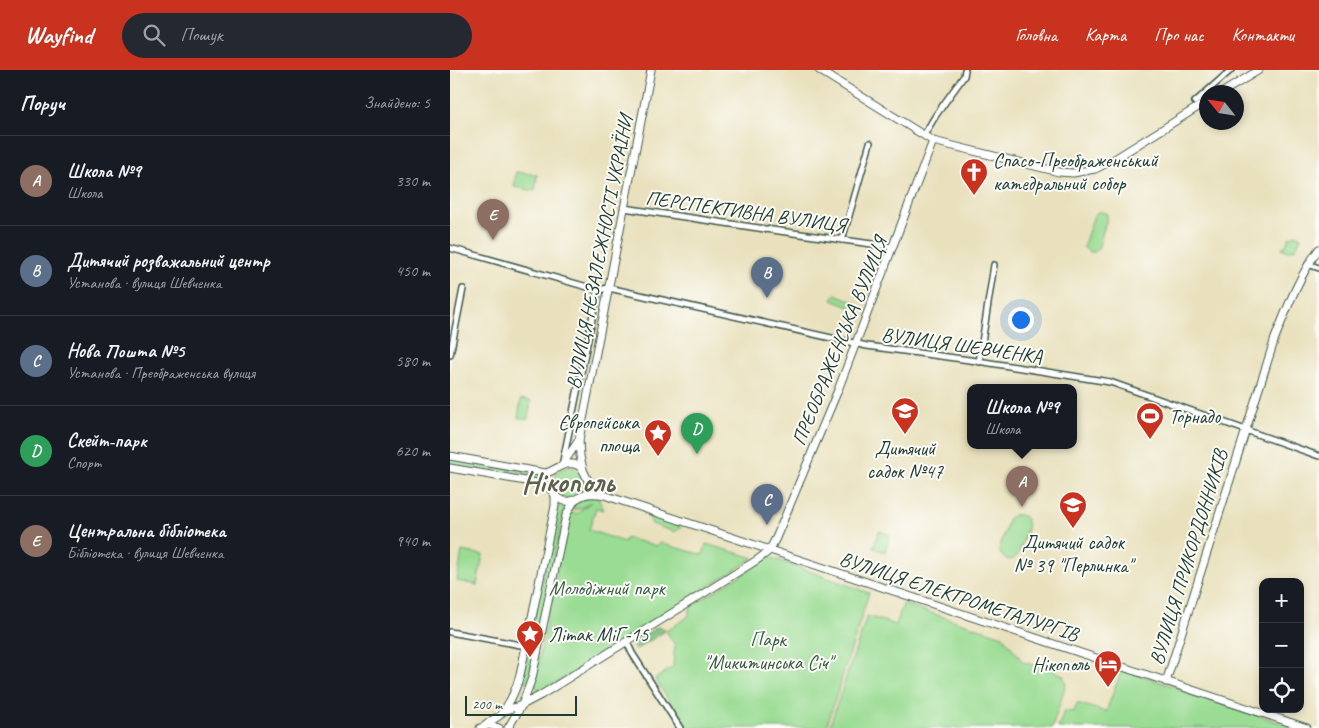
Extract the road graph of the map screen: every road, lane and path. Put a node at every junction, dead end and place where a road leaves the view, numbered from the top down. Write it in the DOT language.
graph roads {
  1 [pos="651,70"];
  2 [pos="819,70"];
  3 [pos="965,70"];
  4 [pos="1231,70"];
  5 [pos="1259,70"];
  6 [pos="1234,85"];
  7 [pos="1195,102"];
  8 [pos="1199,106"];
  9 [pos="924,135"];
  10 [pos="933,141"];
  11 [pos="870,143"];
  12 [pos="624,208"];
  13 [pos="842,240"];
  14 [pos="893,247"];
  15 [pos="450,248"];
  16 [pos="1319,249"];
  17 [pos="1308,264"];
  18 [pos="994,265"];
  19 [pos="1319,268"];
  20 [pos="609,288"];
  21 [pos="463,289"];
  22 [pos="598,290"];
  23 [pos="856,344"];
  24 [pos="450,355"];
  25 [pos="979,362"];
  26 [pos="1246,430"];
  27 [pos="579,440"];
  28 [pos="450,456"];
  29 [pos="1319,456"];
  30 [pos="560,465"];
  31 [pos="450,468"];
  32 [pos="583,469"];
  33 [pos="588,480"];
  34 [pos="553,492"];
  35 [pos="601,494"];
  36 [pos="583,495"];
  37 [pos="576,500"];
  38 [pos="769,550"];
  39 [pos="450,632"];
  40 [pos="627,642"];
  41 [pos="526,646"];
  42 [pos="520,678"];
  43 [pos="532,680"];
  44 [pos="1166,682"];
  45 [pos="541,695"];
  46 [pos="522,705"];
  47 [pos="503,711"];
  48 [pos="482,727"];
  49 [pos="499,728"];
  50 [pos="508,728"];
  51 [pos="680,728"];
  52 [pos="1307,728"];
  1 -- 12 [label="main road, ВУЛИЦЯ НЕЗАЛЕЖНОСТІ УКРАЇНИ"];
  2 -- 9 [label="main road"];
  3 -- 9 [label="street"];
  4 -- 7 [label="street"];
  5 -- 6 [label="main road"];
  8 -- 10 [label="main road"];
  9 -- 10 [label="main road"];
  10 -- 14 [label="main road, ПРЕОБРАЖЕНСЬКА ВУЛИЦЯ"];
  11 -- 13 [label="street"];
  12 -- 13 [label="street, ПЕРСПЕКТИВНА ВУЛИЦЯ"];
  12 -- 20 [label="main road, ВУЛИЦЯ НЕЗАЛЕЖНОСТІ УКРАЇНИ"];
  13 -- 14 [label="street, ПЕРСПЕКТИВНА ВУЛИЦЯ"];
  14 -- 23 [label="main road, ПРЕОБРАЖЕНСЬКА ВУЛИЦЯ"];
  15 -- 22 [label="street, ВУЛИЦЯ ШЕВЧЕНКА"];
  16 -- 17 [label="main road, ВУЛИЦЯ ПРИКОРДОННИКІВ"];
  17 -- 19 [label="street"];
  17 -- 26 [label="main road, ВУЛИЦЯ ПРИКОРДОННИКІВ"];
  18 -- 25 [label="street"];
  20 -- 22 [label="street, ВУЛИЦЯ ШЕВЧЕНКА"];
  20 -- 23 [label="street, ВУЛИЦЯ ШЕВЧЕНКА"];
  20 -- 27 [label="main road, ВУЛИЦЯ НЕЗАЛЕЖНОСТІ УКРАЇНИ"];
  21 -- 24 [label="street"];
  22 -- 30 [label="street"];
  23 -- 25 [label="street, ВУЛИЦЯ ШЕВЧЕНКА"];
  23 -- 38 [label="main road, ПРЕОБРАЖЕНСЬКА ВУЛИЦЯ"];
  25 -- 26 [label="street, ВУЛИЦЯ ШЕВЧЕНКА"];
  26 -- 29 [label="street, ВУЛИЦЯ ШЕВЧЕНКА"];
  26 -- 44 [label="main road, ВУЛИЦЯ ПРИКОРДОННИКІВ"];
  27 -- 30 [label="main road"];
  27 -- 32 [label="main road, ВУЛИЦЯ ЕЛЕКТРОМЕТАЛУРГІВ"];
  28 -- 30 [label="main road"];
  30 -- 32 [label="main road"];
  30 -- 34 [label="main road"];
  31 -- 34 [label="main road"];
  32 -- 33 [label="main road, ВУЛИЦЯ ЕЛЕКТРОМЕТАЛУРГІВ"];
  33 -- 35 [label="main road, ВУЛИЦЯ ЕЛЕКТРОМЕТАЛУРГІВ"];
  33 -- 36 [label="main road"];
  34 -- 37 [label="main road"];
  34 -- 41 [label="main road"];
  35 -- 36 [label="main road, ВУЛИЦЯ ЕЛЕКТРОМЕТАЛУРГІВ"];
  35 -- 38 [label="main road, ВУЛИЦЯ ЕЛЕКТРОМЕТАЛУРГІВ"];
  36 -- 37 [label="main road"];
  37 -- 43 [label="main road"];
  38 -- 40 [label="main road"];
  38 -- 44 [label="main road, ВУЛИЦЯ ЕЛЕКТРОМЕТАЛУРГІВ"];
  39 -- 41 [label="street"];
  40 -- 45 [label="main road"];
  40 -- 51 [label="street"];
  41 -- 42 [label="main road"];
  42 -- 43 [label="main road"];
  42 -- 47 [label="main road"];
  43 -- 45 [label="main road"];
  43 -- 46 [label="main road"];
  44 -- 52 [label="main road, ВУЛИЦЯ ЕЛЕКТРОМЕТАЛУРГІВ"];
  45 -- 46 [label="main road"];
  46 -- 47 [label="main road"];
  46 -- 50 [label="main road"];
  47 -- 48 [label="main road"];
  48 -- 49 [label="main road"];
}
